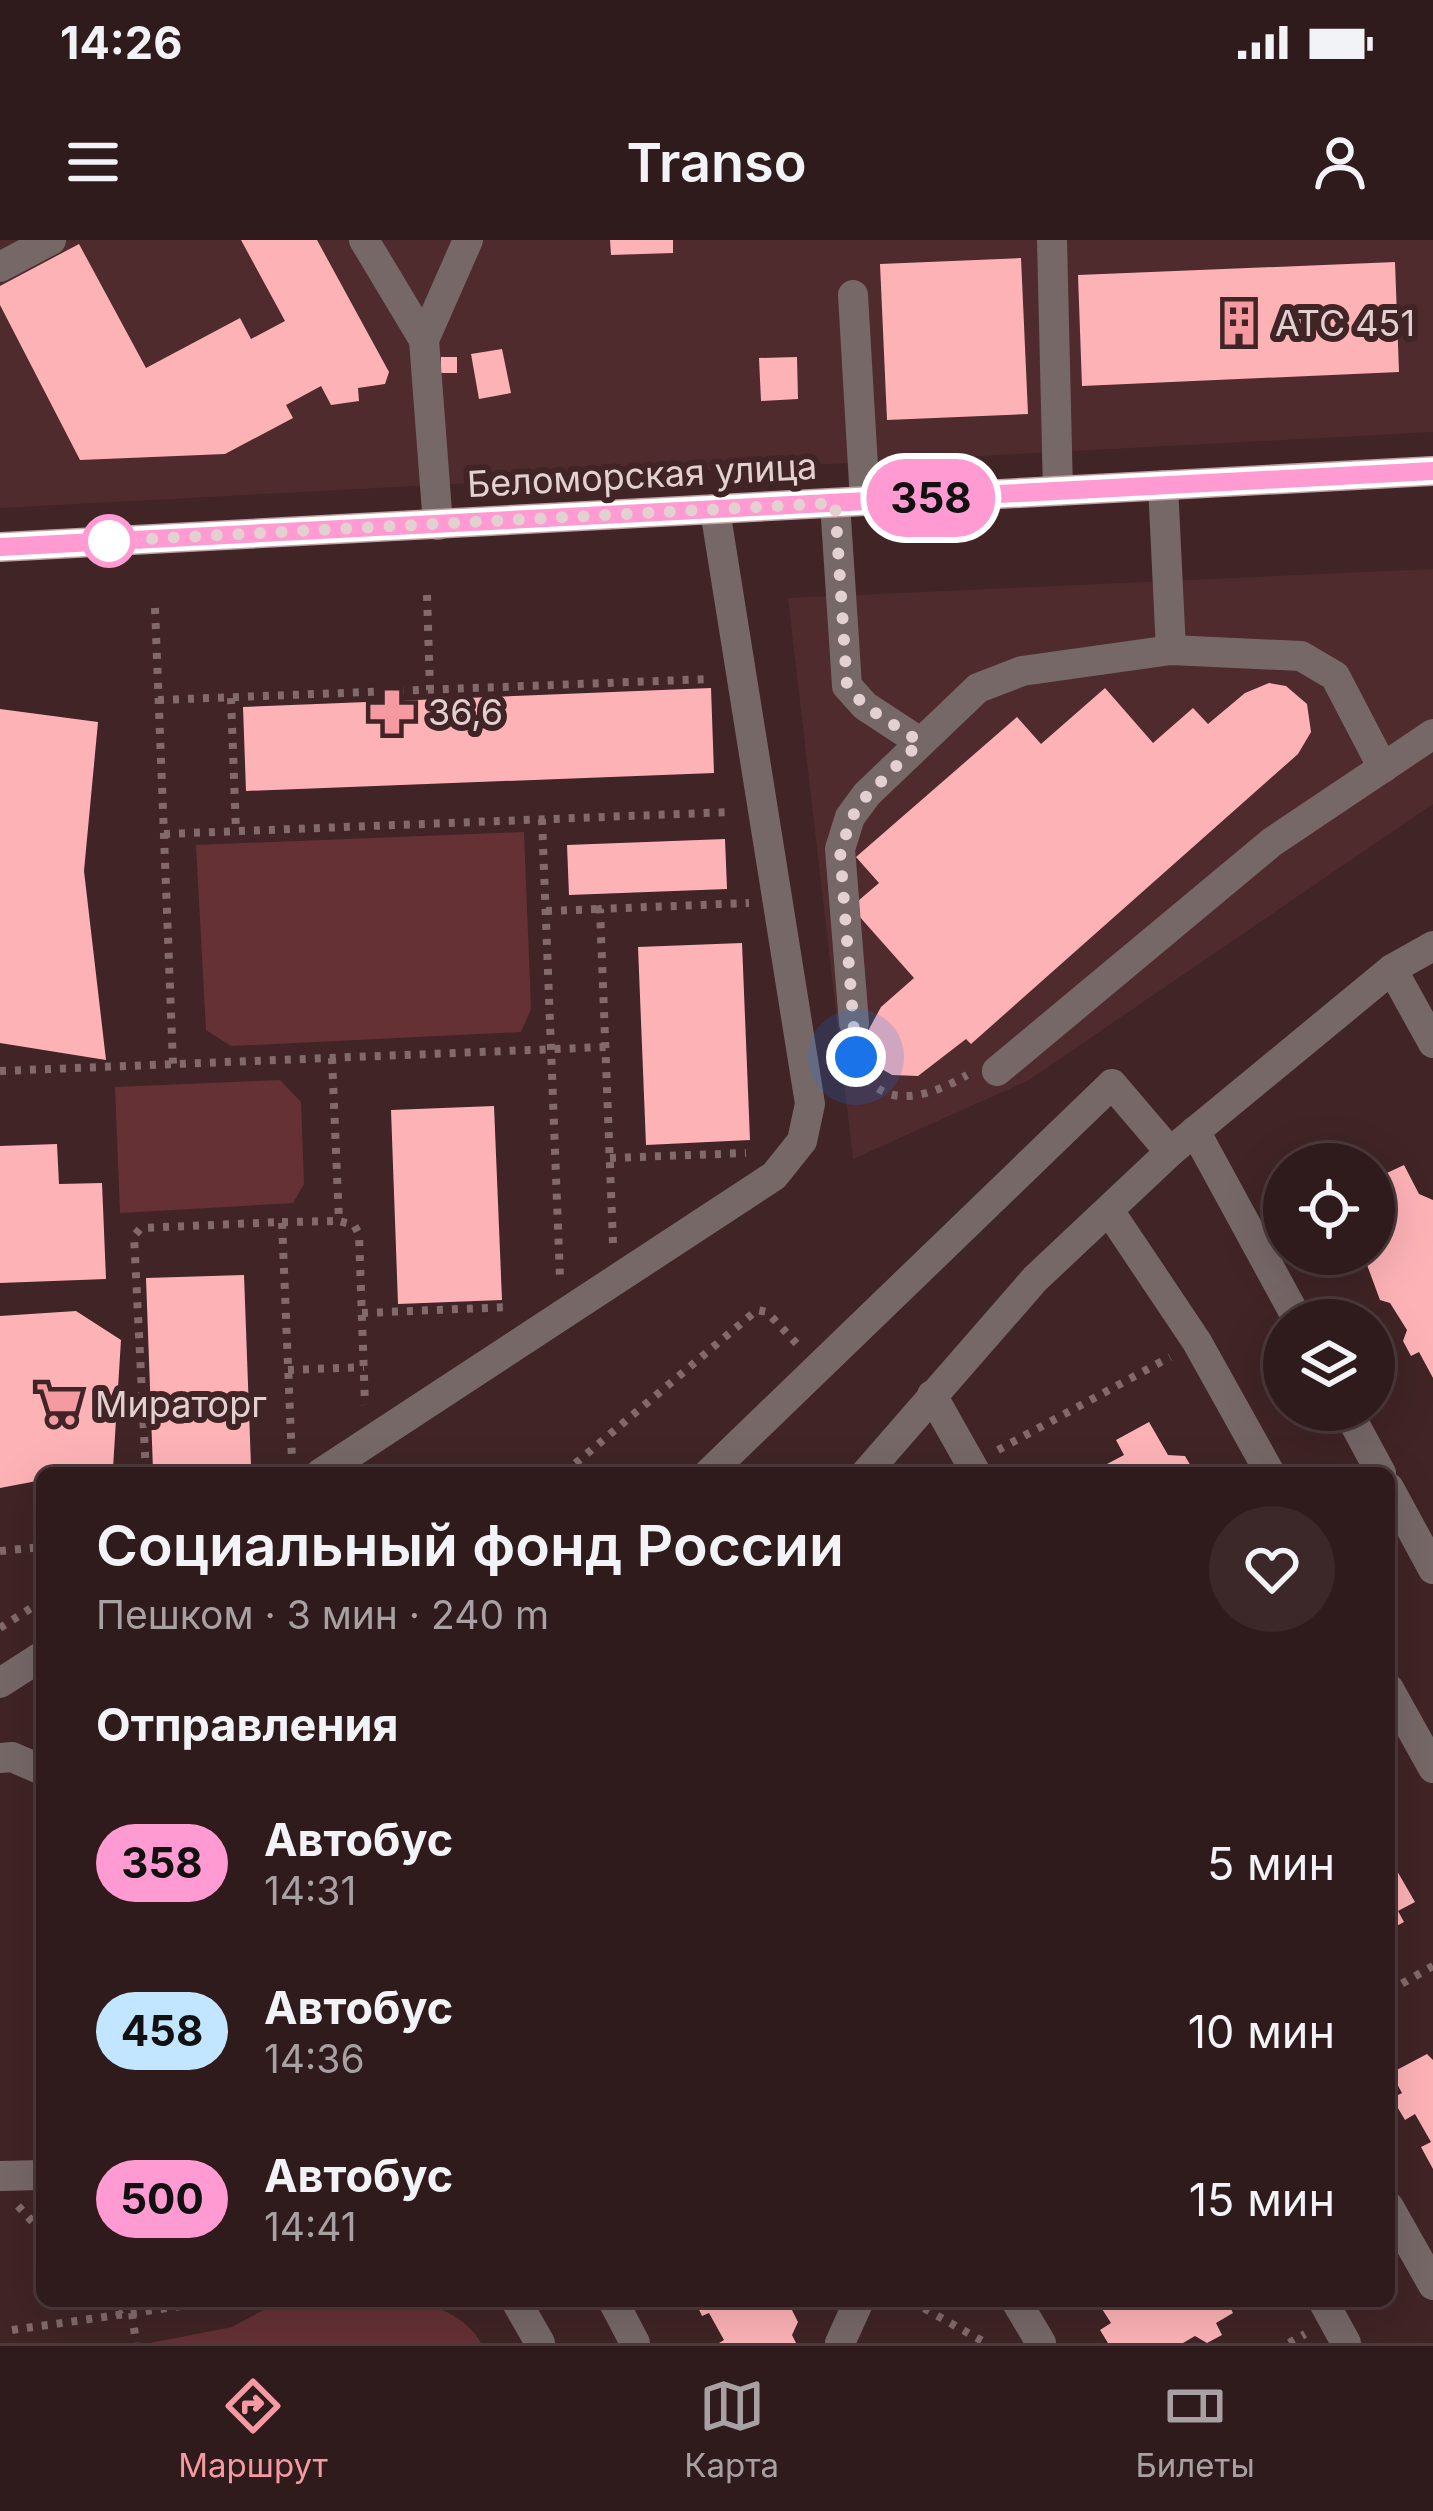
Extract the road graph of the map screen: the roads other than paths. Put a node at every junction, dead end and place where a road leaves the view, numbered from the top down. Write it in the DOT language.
graph roads {
  1 [pos="51,240"];
  2 [pos="364,240"];
  3 [pos="468,240"];
  4 [pos="1052,240"];
  5 [pos="0,267"];
  6 [pos="853,295"];
  7 [pos="424,340"];
  8 [pos="1433,471"];
  9 [pos="1163,485"];
  10 [pos="1058,490"];
  11 [pos="850,502"];
  12 [pos="715,509"];
  13 [pos="438,525"];
  14 [pos="0,547"];
  15 [pos="1171,650"];
  16 [pos="1433,734"];
  17 [pos="920,742"];
  18 [pos="1383,768"];
  19 [pos="1433,946"];
  20 [pos="1392,969"];
  21 [pos="854,1023"];
  22 [pos="1433,1043"];
  23 [pos="997,1071"];
  24 [pos="1195,1131"];
  25 [pos="1170,1151"];
  26 [pos="1110,1212"];
  27 [pos="1287,1299"];
  28 [pos="932,1395"];
  29 [pos="1358,1431"];
  30 [pos="330,1467"];
  31 [pos="715,1467"];
  32 [pos="871,1467"];
  33 [pos="972,1467"];
  34 [pos="1267,1467"];
  35 [pos="1378,1467"];
  36 [pos="1395,1499"];
  37 [pos="1433,1569"];
  38 [pos="36,1660"];
  39 [pos="0,1683"];
  40 [pos="1395,1700"];
  41 [pos="0,1758"];
  42 [pos="36,1767"];
  43 [pos="1433,1768"];
  44 [pos="36,2175"];
  45 [pos="0,2176"];
  46 [pos="1395,2218"];
  47 [pos="1433,2285"];
  48 [pos="519,2307"];
  49 [pos="616,2307"];
  50 [pos="855,2307"];
  51 [pos="1020,2307"];
  52 [pos="1326,2307"];
  53 [pos="540,2343"];
  54 [pos="635,2343"];
  55 [pos="841,2343"];
  56 [pos="1041,2343"];
  57 [pos="1346,2343"];
  1 -- 5 [label="lane"];
  2 -- 7 [label="lane"];
  3 -- 7 [label="lane"];
  4 -- 10 [label="lane"];
  6 -- 11 [label="lane"];
  7 -- 13 [label="lane"];
  8 -- 9 [label="main road, Беломорская улица"];
  9 -- 10 [label="main road, Беломорская улица"];
  9 -- 15 [label="lane"];
  10 -- 11 [label="main road, Беломорская улица"];
  11 -- 12 [label="main road, Беломорская улица"];
  11 -- 17 [label="lane"];
  12 -- 13 [label="main road, Беломорская улица"];
  12 -- 30 [label="lane"];
  13 -- 14 [label="main road, Беломорская улица"];
  15 -- 17 [label="lane"];
  15 -- 18 [label="lane"];
  16 -- 18 [label="lane"];
  17 -- 21 [label="lane"];
  18 -- 23 [label="lane"];
  19 -- 20 [label="lane"];
  20 -- 22 [label="lane"];
  20 -- 24 [label="lane"];
  24 -- 25 [label="lane"];
  24 -- 27 [label="lane"];
  25 -- 26 [label="lane"];
  25 -- 31 [label="lane"];
  26 -- 28 [label="lane"];
  26 -- 34 [label="lane"];
  28 -- 32 [label="lane"];
  28 -- 33 [label="lane"];
  29 -- 35 [label="lane"];
  36 -- 37 [label="lane"];
  38 -- 39 [label="lane"];
  40 -- 43 [label="lane"];
  41 -- 42 [label="lane"];
  44 -- 45 [label="lane"];
  46 -- 47 [label="lane"];
  48 -- 53 [label="lane"];
  49 -- 54 [label="lane"];
  50 -- 55 [label="lane"];
  51 -- 56 [label="lane"];
  52 -- 57 [label="lane"];
}
